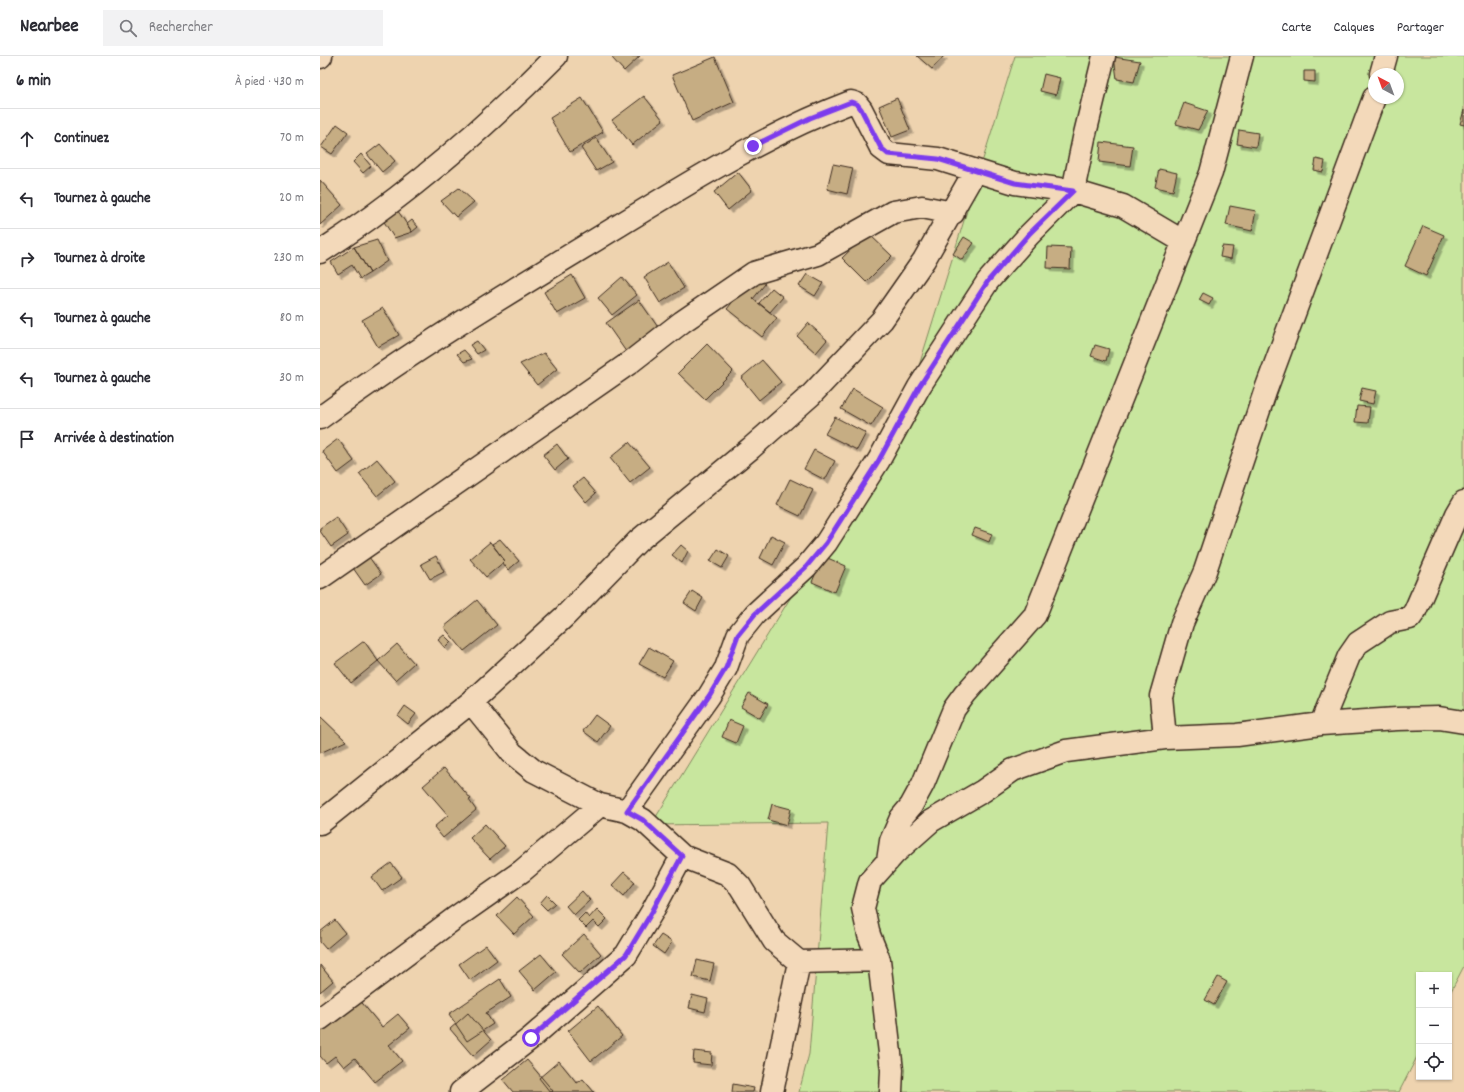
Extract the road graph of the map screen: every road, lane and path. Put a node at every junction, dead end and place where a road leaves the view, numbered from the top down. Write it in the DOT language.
graph roads {
  1 [pos="556,56"];
  2 [pos="1242,56"];
  3 [pos="1386,56"];
  4 [pos="1099,60"];
  5 [pos="1383,68"];
  6 [pos="1372,104"];
  7 [pos="975,171"];
  8 [pos="1073,191"];
  9 [pos="953,213"];
  10 [pos="1184,242"];
  11 [pos="320,252"];
  12 [pos="320,418"];
  13 [pos="1464,502"];
  14 [pos="320,578"];
  15 [pos="471,702"];
  16 [pos="1464,722"];
  17 [pos="1321,724"];
  18 [pos="1165,738"];
  19 [pos="600,805"];
  20 [pos="627,811"];
  21 [pos="320,823"];
  22 [pos="682,856"];
  23 [pos="888,861"];
  24 [pos="879,960"];
  25 [pos="799,962"];
  26 [pos="320,1019"];
  27 [pos="461,1092"];
  28 [pos="772,1092"];
  29 [pos="890,1092"];
  1 -- 11 [label="street"];
  2 -- 10 [label="street"];
  3 -- 5 [label="street"];
  4 -- 8 [label="street"];
  6 -- 18 [label="street"];
  7 -- 8 [label="street"];
  7 -- 9 [label="street"];
  7 -- 12 [label="street"];
  8 -- 10 [label="street"];
  8 -- 20 [label="street"];
  9 -- 14 [label="street"];
  9 -- 15 [label="street"];
  10 -- 23 [label="street"];
  13 -- 17 [label="street"];
  15 -- 19 [label="street"];
  15 -- 21 [label="street"];
  16 -- 17 [label="street"];
  17 -- 18 [label="street"];
  18 -- 23 [label="street"];
  19 -- 20 [label="street"];
  19 -- 26 [label="street"];
  20 -- 22 [label="street"];
  22 -- 25 [label="street"];
  22 -- 27 [label="street"];
  23 -- 24 [label="street"];
  24 -- 25 [label="street"];
  24 -- 29 [label="street"];
  25 -- 28 [label="street"];
}
